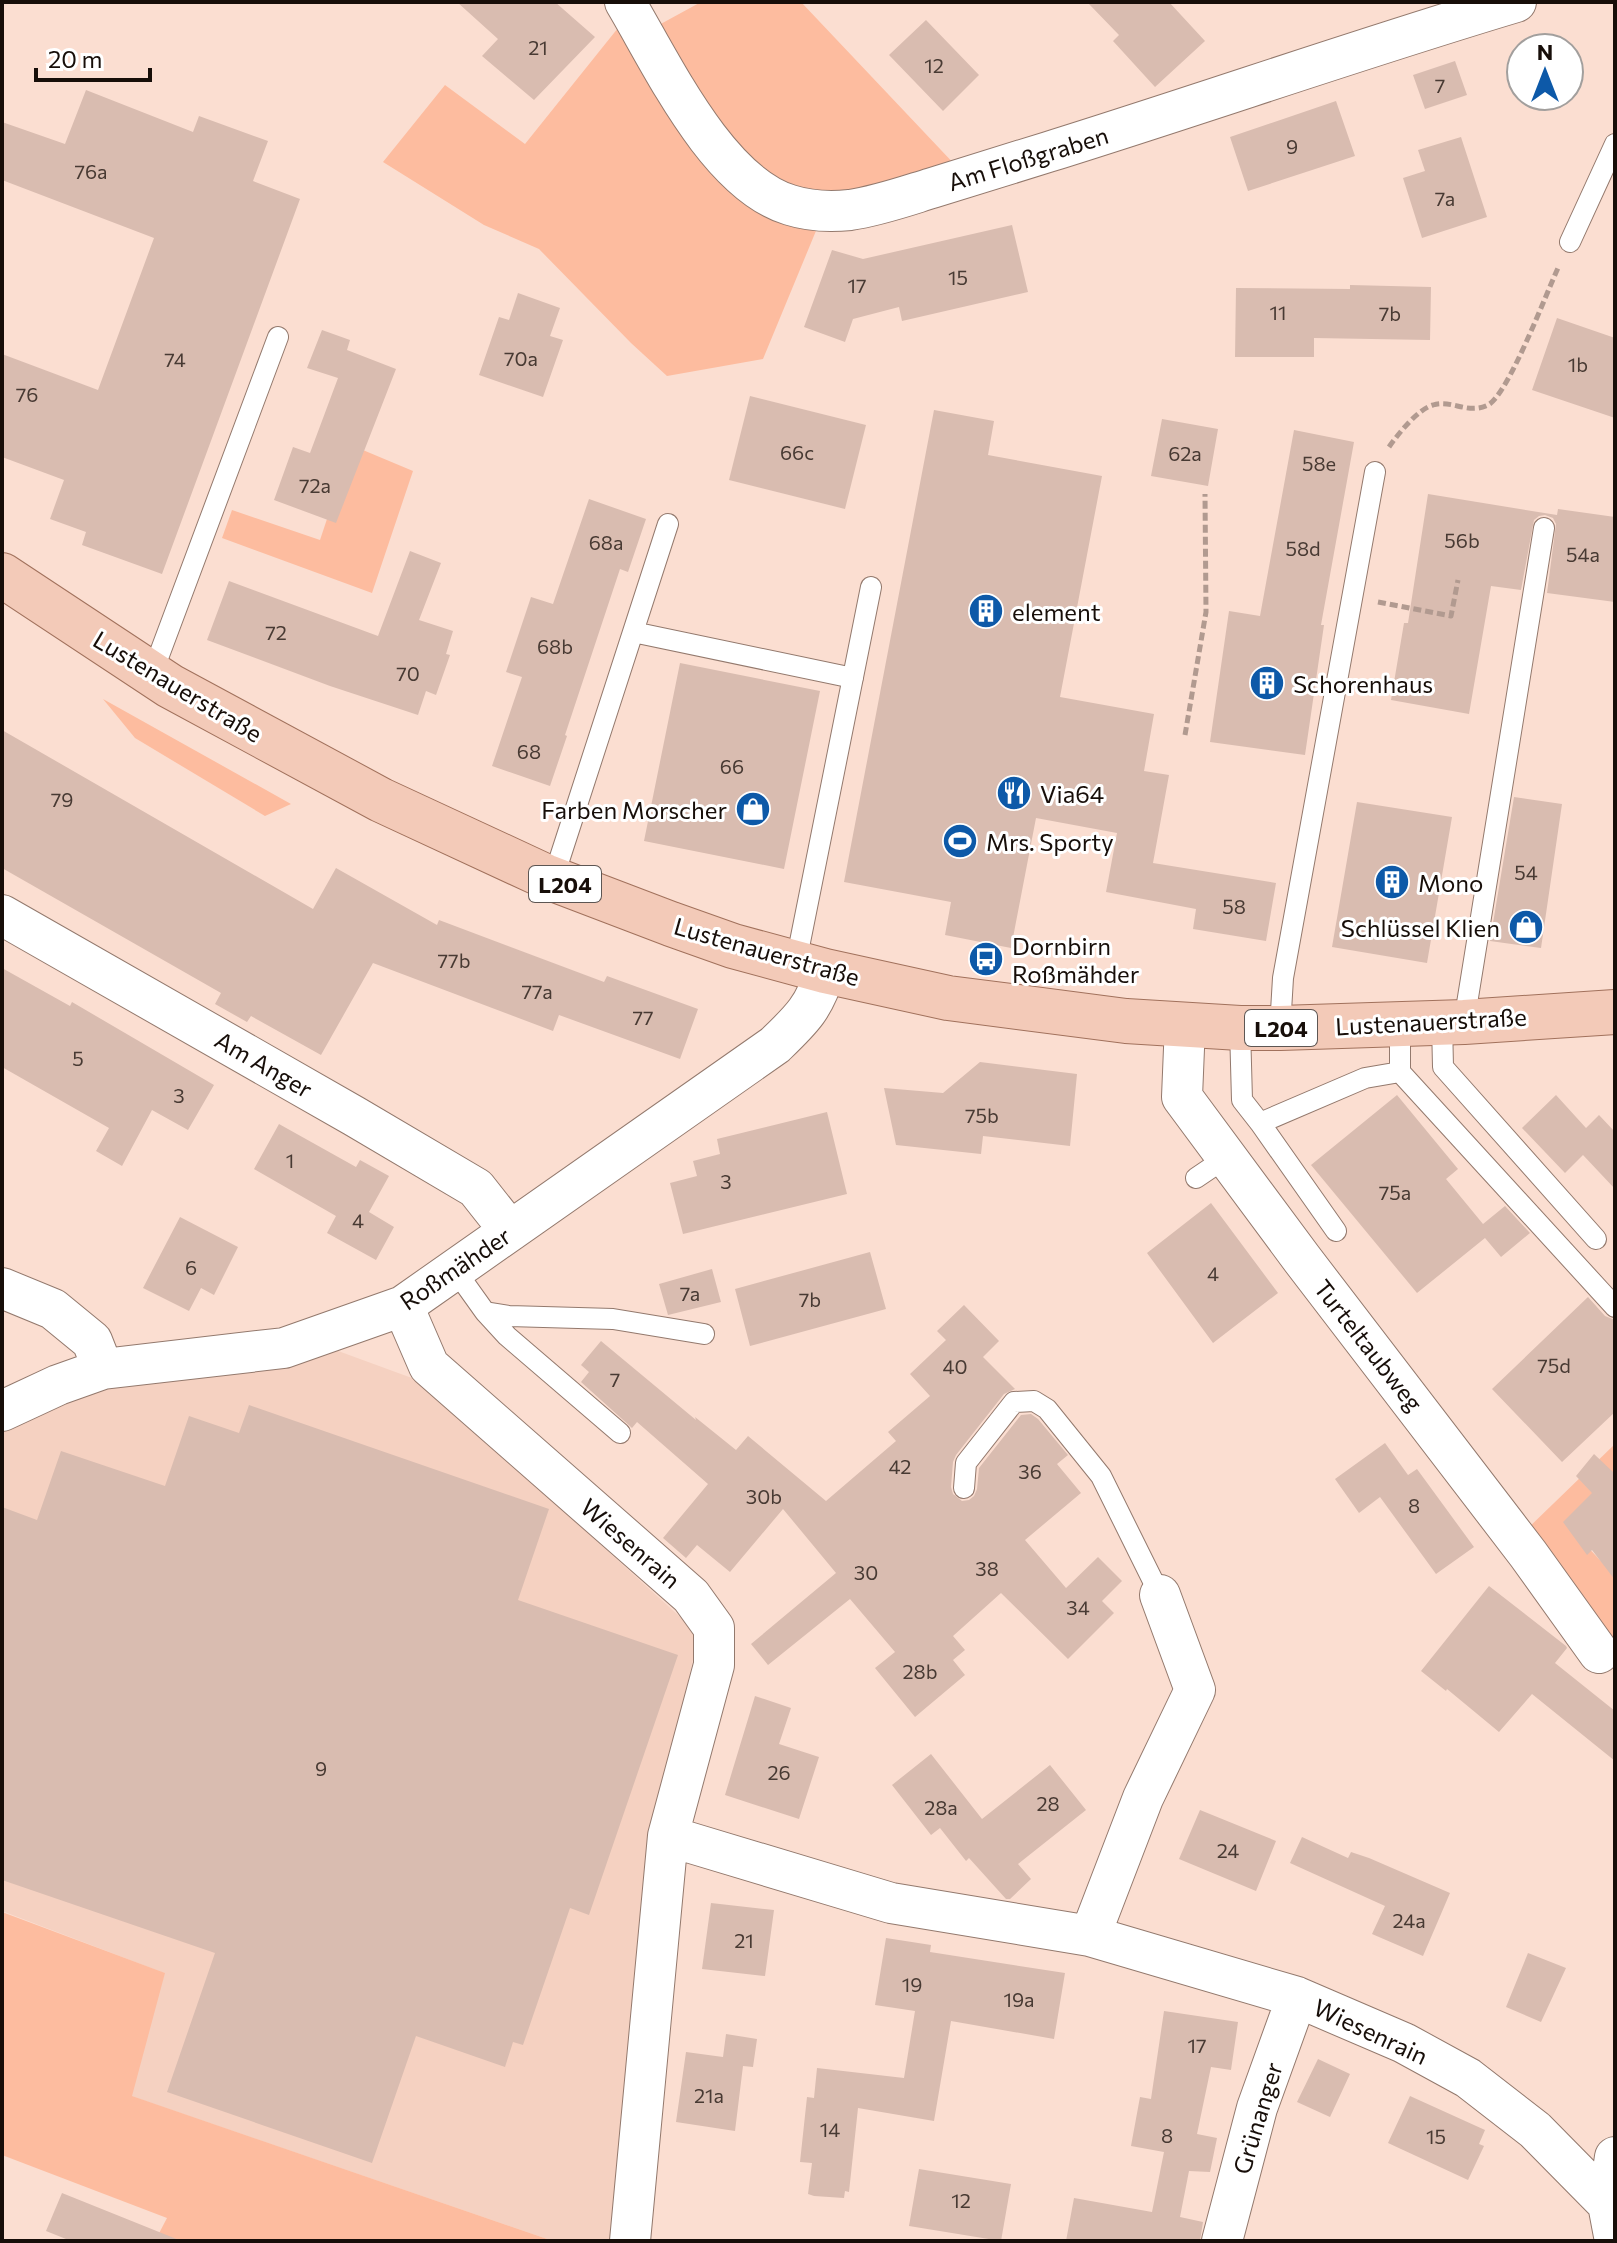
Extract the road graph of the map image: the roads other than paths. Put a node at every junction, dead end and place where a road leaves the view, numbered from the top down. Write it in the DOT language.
graph roads {
  1 [pos="625,2"];
  2 [pos="1516,2"];
  3 [pos="1615,144"];
  4 [pos="1570,242"];
  5 [pos="278,337"];
  6 [pos="1375,472"];
  7 [pos="668,524"];
  8 [pos="1544,528"];
  9 [pos="2,575"];
  10 [pos="871,587"];
  11 [pos="633,632"];
  12 [pos="152,674"];
  13 [pos="853,678"];
  14 [pos="553,879"];
  15 [pos="2,915"];
  16 [pos="810,966"];
  17 [pos="1615,1012"];
  18 [pos="1435,1023"];
  19 [pos="1185,1024"];
  20 [pos="1260,1028"];
  21 [pos="1400,1072"];
  22 [pos="1260,1123"];
  23 [pos="510,1231"];
  24 [pos="1336,1231"];
  25 [pos="1596,1239"];
  26 [pos="455,1270"];
  27 [pos="2,1288"];
  28 [pos="403,1306"];
  29 [pos="1615,1307"];
  30 [pos="485,1312"];
  31 [pos="704,1334"];
  32 [pos="103,1369"];
  33 [pos="2,1411"];
  34 [pos="620,1433"];
  35 [pos="964,1488"];
  36 [pos="1160,1595"];
  37 [pos="1599,1653"];
  38 [pos="668,1836"];
  39 [pos="1090,1936"];
  40 [pos="1297,1997"];
  41 [pos="1615,2157"];
  42 [pos="1612,2222"];
  43 [pos="630,2241"];
  44 [pos="1222,2241"];
  1 -- 2 [label="street, Am Floßgraben"];
  3 -- 4 [label="lane"];
  5 -- 12 [label="lane"];
  6 -- 20 [label="lane"];
  7 -- 11 [label="lane"];
  8 -- 18 [label="lane"];
  9 -- 12 [label="main road, Lustenauerstraße / L204"];
  10 -- 13 [label="lane"];
  11 -- 13 [label="lane"];
  11 -- 14 [label="lane"];
  12 -- 14 [label="main road, Lustenauerstraße / L204"];
  13 -- 16 [label="lane"];
  14 -- 16 [label="main road, Lustenauerstraße / L204"];
  15 -- 23 [label="street, Am Anger"];
  16 -- 19 [label="main road, Lustenauerstraße / L204"];
  16 -- 23 [label="street, Roßmähder"];
  17 -- 18 [label="main road, Lustenauerstraße / L204"];
  18 -- 20 [label="main road, Lustenauerstraße / L204"];
  18 -- 21 [label="lane"];
  18 -- 25 [label="lane"];
  19 -- 20 [label="main road, Lustenauerstraße / L204"];
  19 -- 37 [label="street, Turteltaubweg"];
  20 -- 22 [label="lane"];
  21 -- 22 [label="lane"];
  21 -- 29 [label="lane"];
  22 -- 24 [label="lane"];
  23 -- 26 [label="street, Roßmähder"];
  26 -- 28 [label="street, Roßmähder"];
  26 -- 30 [label="lane"];
  27 -- 32 [label="street"];
  28 -- 32 [label="street, Roßmähder"];
  28 -- 38 [label="street, Wiesenrain"];
  30 -- 31 [label="lane"];
  30 -- 34 [label="lane"];
  32 -- 33 [label="street, Roßmähder"];
  35 -- 36 [label="lane"];
  36 -- 39 [label="street"];
  38 -- 39 [label="street, Wiesenrain"];
  38 -- 43 [label="street, Wiesenrain"];
  39 -- 40 [label="street, Wiesenrain"];
  40 -- 42 [label="street, Wiesenrain"];
  40 -- 44 [label="street, Grünanger"];
  41 -- 42 [label="street, Wiesenrain"];
}
